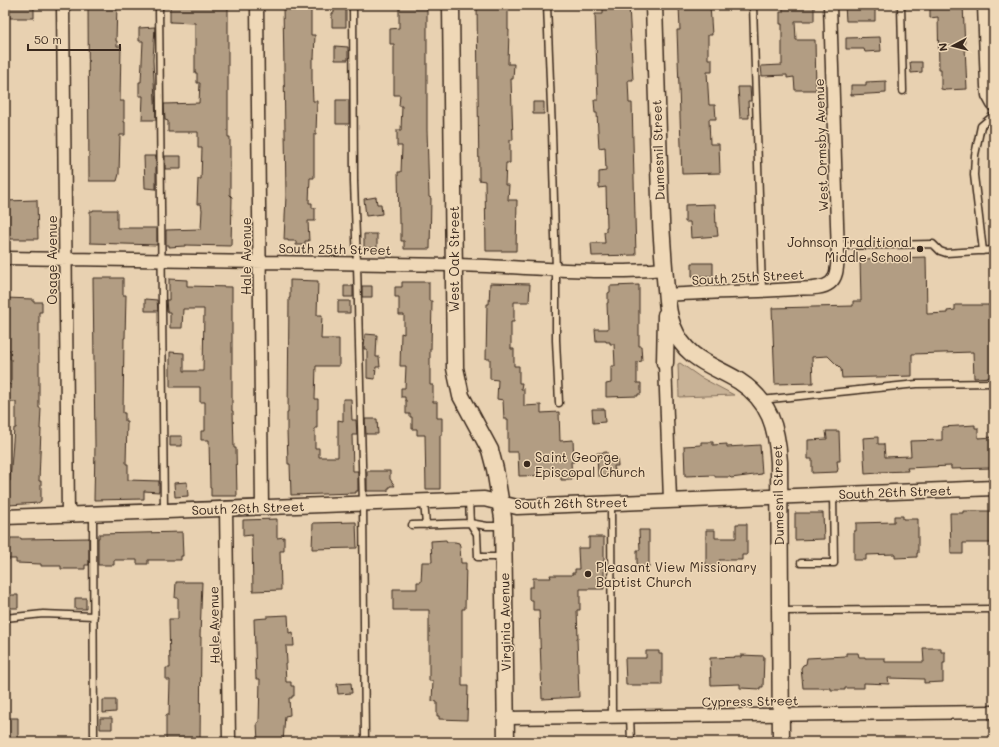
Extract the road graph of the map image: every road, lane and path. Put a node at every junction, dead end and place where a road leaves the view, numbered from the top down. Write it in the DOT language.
graph roads {
  1 [pos="63,5"];
  2 [pos="159,5"];
  3 [pos="257,5"];
  4 [pos="353,5"];
  5 [pos="450,5"];
  6 [pos="547,5"];
  7 [pos="654,5"];
  8 [pos="753,5"];
  9 [pos="830,5"];
  10 [pos="901,5"];
  11 [pos="985,5"];
  12 [pos="903,91"];
  13 [pos="994,104"];
  14 [pos="994,115"];
  15 [pos="838,246"];
  16 [pos="994,250"];
  17 [pos="983,251"];
  18 [pos="5,258"];
  19 [pos="65,259"];
  20 [pos="162,260"];
  21 [pos="260,262"];
  22 [pos="358,264"];
  23 [pos="454,265"];
  24 [pos="664,269"];
  25 [pos="556,270"];
  26 [pos="831,282"];
  27 [pos="762,291"];
  28 [pos="666,295"];
  29 [pos="665,363"];
  30 [pos="994,383"];
  31 [pos="759,400"];
  32 [pos="559,404"];
  33 [pos="994,488"];
  34 [pos="833,494"];
  35 [pos="778,496"];
  36 [pos="469,500"];
  37 [pos="670,500"];
  38 [pos="424,501"];
  39 [pos="500,503"];
  40 [pos="611,503"];
  41 [pos="363,504"];
  42 [pos="226,508"];
  43 [pos="262,508"];
  44 [pos="164,511"];
  45 [pos="93,514"];
  46 [pos="68,515"];
  47 [pos="5,517"];
  48 [pos="470,523"];
  49 [pos="412,525"];
  50 [pos="426,525"];
  51 [pos="504,526"];
  52 [pos="504,557"];
  53 [pos="801,563"];
  54 [pos="994,609"];
  55 [pos="779,612"];
  56 [pos="94,616"];
  57 [pos="5,618"];
  58 [pos="994,712"];
  59 [pos="781,714"];
  60 [pos="612,716"];
  61 [pos="630,716"];
  62 [pos="506,718"];
  63 [pos="94,742"];
  64 [pos="229,742"];
  65 [pos="365,742"];
  66 [pos="506,742"];
  67 [pos="631,742"];
  68 [pos="781,742"];
  1 -- 19 [label="street, Osage Avenue"];
  2 -- 20 [label="lane"];
  3 -- 21 [label="street, Hale Avenue"];
  4 -- 22 [label="lane"];
  5 -- 23 [label="main road, West Oak Street"];
  6 -- 25 [label="lane"];
  7 -- 24 [label="main road, Dumesnil Street"];
  8 -- 27 [label="lane"];
  9 -- 15 [label="street, West Ormsby Avenue"];
  10 -- 12 [label="lane"];
  11 -- 13 [label="street"];
  14 -- 17 [label="lane"];
  15 -- 17 [label="lane"];
  15 -- 26 [label="street, West Ormsby Avenue"];
  16 -- 17 [label="lane"];
  18 -- 19 [label="street, South 25th Street"];
  19 -- 20 [label="street, South 25th Street"];
  19 -- 46 [label="street, Osage Avenue"];
  20 -- 21 [label="street, South 25th Street"];
  20 -- 44 [label="lane"];
  21 -- 22 [label="street, South 25th Street"];
  21 -- 43 [label="street, Hale Avenue"];
  22 -- 23 [label="street, South 25th Street"];
  22 -- 41 [label="lane"];
  23 -- 25 [label="street, South 25th Street"];
  23 -- 39 [label="main road, West Oak Street"];
  24 -- 25 [label="street, South 25th Street"];
  24 -- 28 [label="main road, Dumesnil Street"];
  25 -- 32 [label="lane"];
  26 -- 27 [label="street, South 25th Street"];
  27 -- 28 [label="street, South 25th Street"];
  28 -- 29 [label="main road, Dumesnil Street"];
  28 -- 31 [label="main road, Dumesnil Street"];
  29 -- 37 [label="street, Dumesnil Street"];
  30 -- 31 [label="lane"];
  31 -- 35 [label="main road, Dumesnil Street"];
  33 -- 34 [label="street, South 26th Street"];
  34 -- 35 [label="street, South 26th Street"];
  34 -- 53 [label="lane"];
  35 -- 37 [label="street, South 26th Street"];
  35 -- 55 [label="main road, Dumesnil Street"];
  36 -- 38 [label="street, South 26th Street"];
  36 -- 39 [label="street, South 26th Street"];
  36 -- 48 [label="lane"];
  37 -- 40 [label="street, South 26th Street"];
  38 -- 41 [label="street, South 26th Street"];
  38 -- 50 [label="lane"];
  39 -- 40 [label="street, South 26th Street"];
  39 -- 51 [label="main road, Virginia Avenue"];
  40 -- 60 [label="lane"];
  41 -- 43 [label="street, South 26th Street"];
  41 -- 65 [label="lane"];
  42 -- 43 [label="street, South 26th Street"];
  42 -- 44 [label="street, South 26th Street"];
  42 -- 64 [label="street, Hale Avenue"];
  44 -- 45 [label="street, South 26th Street"];
  45 -- 46 [label="street, South 26th Street"];
  45 -- 56 [label="lane"];
  46 -- 47 [label="street, South 26th Street"];
  48 -- 50 [label="lane"];
  48 -- 51 [label="lane"];
  48 -- 52 [label="lane"];
  49 -- 50 [label="lane"];
  51 -- 52 [label="main road, Virginia Avenue"];
  52 -- 62 [label="main road, Virginia Avenue"];
  54 -- 55 [label="lane"];
  55 -- 59 [label="main road, Dumesnil Street"];
  56 -- 57 [label="lane"];
  56 -- 63 [label="lane"];
  58 -- 59 [label="street, Cypress Street"];
  59 -- 61 [label="street, Cypress Street"];
  59 -- 68 [label="main road, Dumesnil Street"];
  60 -- 61 [label="street, Cypress Street"];
  60 -- 62 [label="street, Cypress Street"];
  61 -- 67 [label="lane"];
  62 -- 66 [label="main road, Virginia Avenue"];
}
